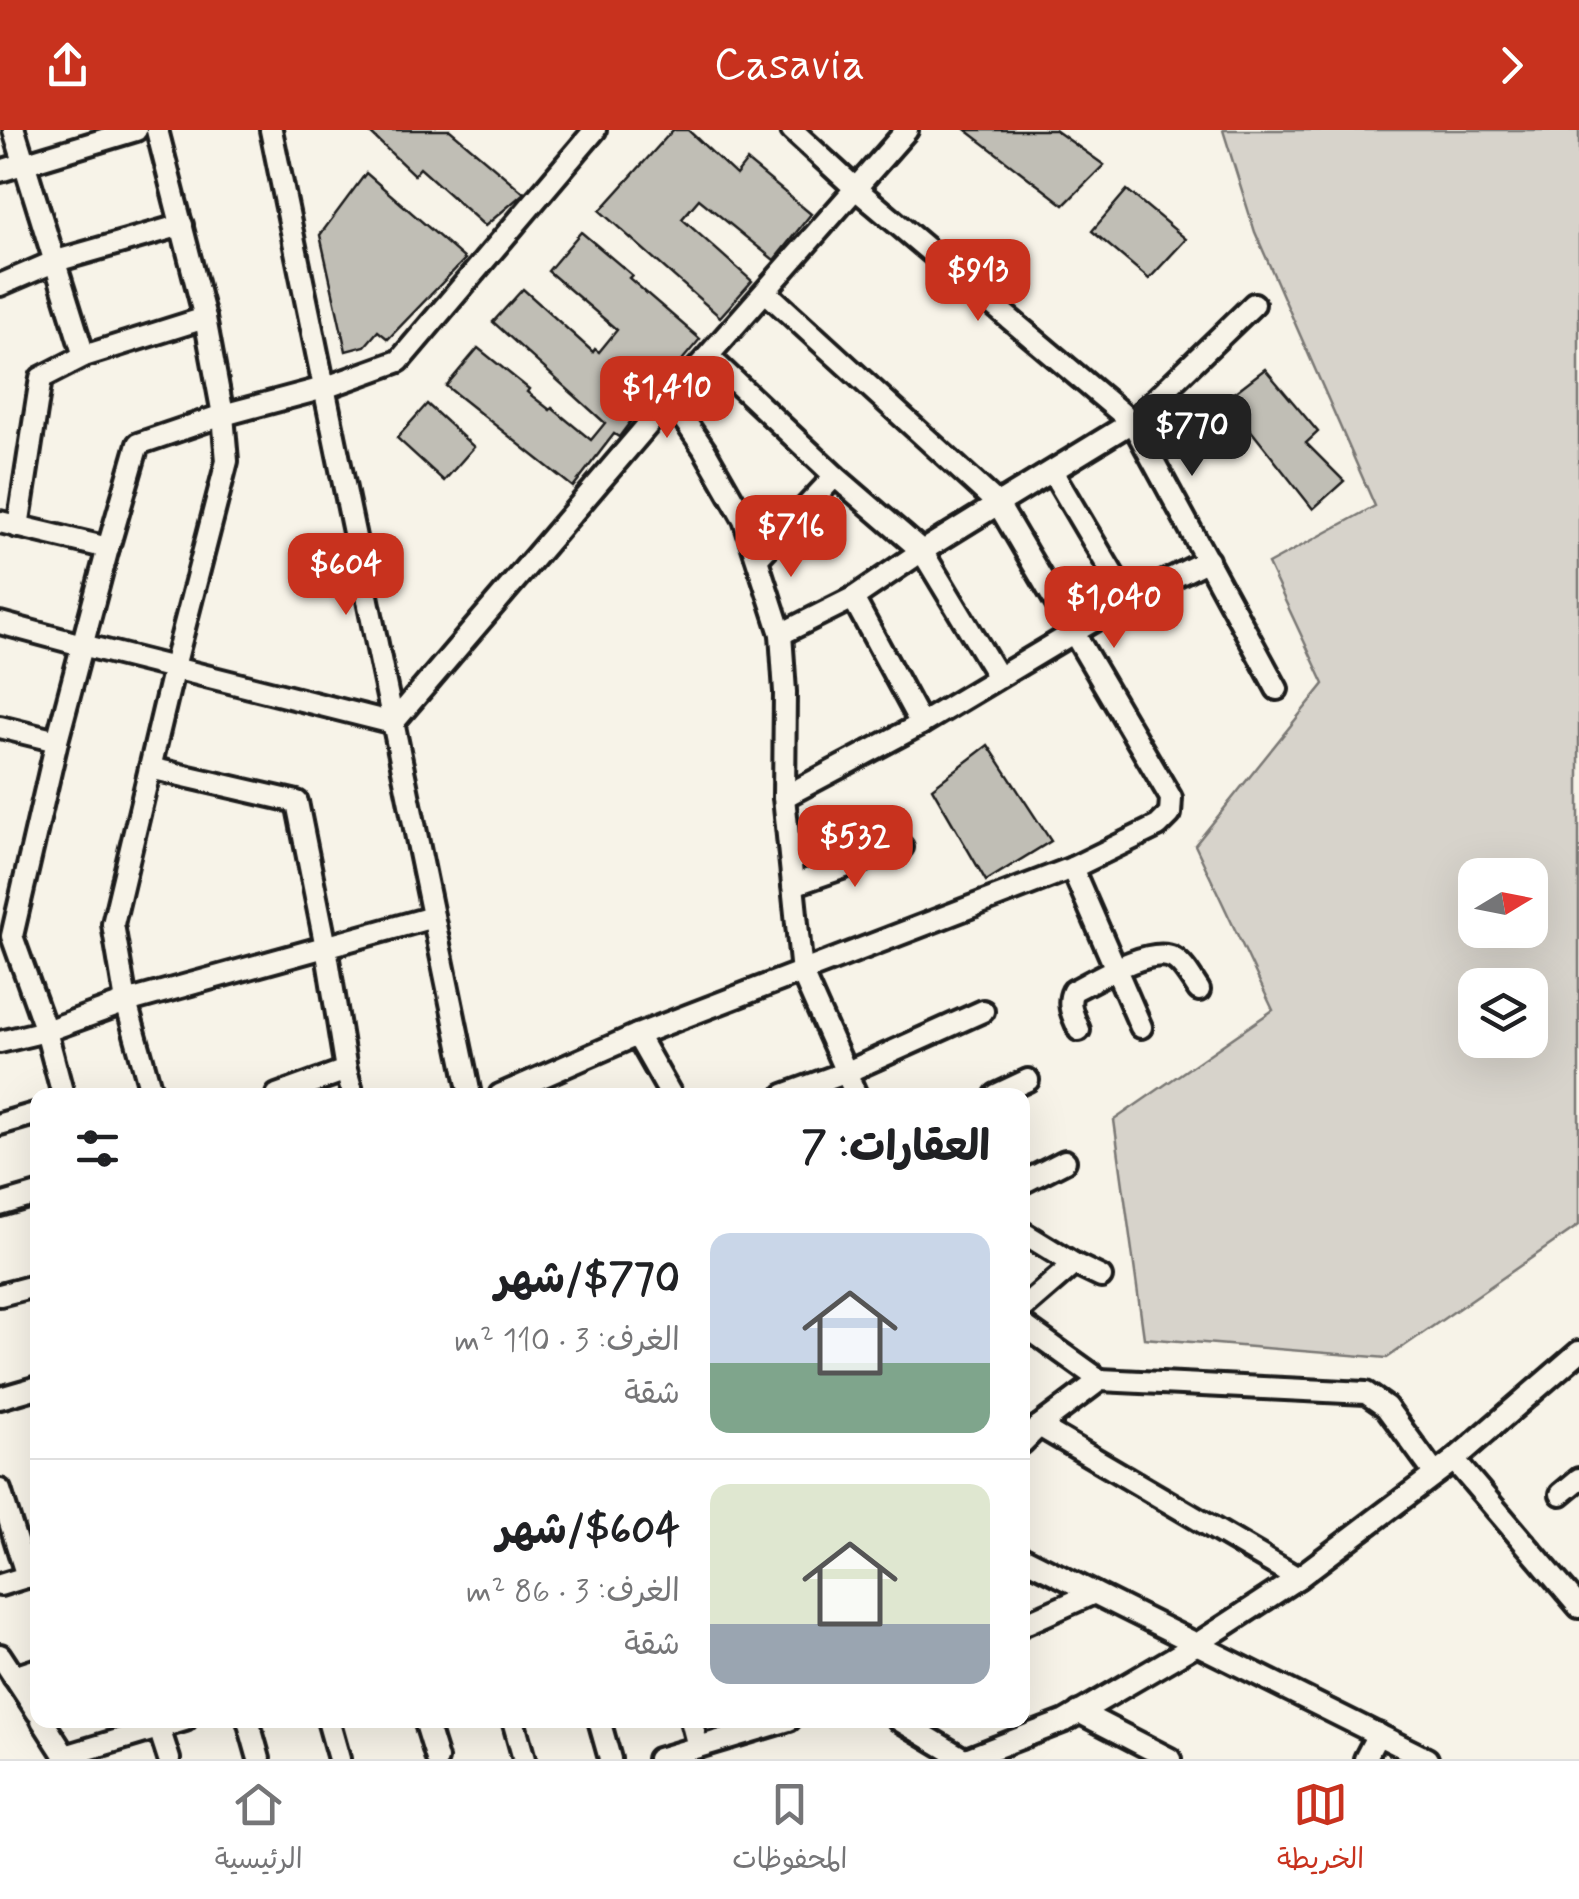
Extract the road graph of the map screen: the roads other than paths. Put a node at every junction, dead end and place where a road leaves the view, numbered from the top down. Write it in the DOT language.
graph roads {
  1 [pos="14,130"];
  2 [pos="136,130"];
  3 [pos="156,130"];
  4 [pos="271,130"];
  5 [pos="595,130"];
  6 [pos="792,130"];
  7 [pos="907,130"];
  8 [pos="23,164"];
  9 [pos="0,171"];
  10 [pos="856,188"];
  11 [pos="182,225"];
  12 [pos="56,262"];
  13 [pos="0,286"];
  14 [pos="766,292"];
  15 [pos="1254,304"];
  16 [pos="205,318"];
  17 [pos="84,356"];
  18 [pos="708,357"];
  19 [pos="324,388"];
  20 [pos="670,400"];
  21 [pos="224,415"];
  22 [pos="1132,422"];
  23 [pos="1053,472"];
  24 [pos="836,476"];
  25 [pos="998,504"];
  26 [pos="9,525"];
  27 [pos="108,548"];
  28 [pos="922,551"];
  29 [pos="758,558"];
  30 [pos="1208,560"];
  31 [pos="853,598"];
  32 [pos="1128,600"];
  33 [pos="0,623"];
  34 [pos="1074,632"];
  35 [pos="782,634"];
  36 [pos="82,646"];
  37 [pos="174,667"];
  38 [pos="998,677"];
  39 [pos="1277,688"];
  40 [pos="392,723"];
  41 [pos="921,724"];
  42 [pos="0,728"];
  43 [pos="57,741"];
  44 [pos="150,768"];
  45 [pos="784,797"];
  46 [pos="902,848"];
  47 [pos="1072,868"];
  48 [pos="793,885"];
  49 [pos="432,917"];
  50 [pos="6,937"];
  51 [pos="326,947"];
  52 [pos="1116,968"];
  53 [pos="802,973"];
  54 [pos="1199,990"];
  55 [pos="126,1002"];
  56 [pos="984,1011"];
  57 [pos="1141,1027"];
  58 [pos="1079,1030"];
  59 [pos="46,1031"];
  60 [pos="637,1035"];
  61 [pos="0,1042"];
  62 [pos="346,1070"];
  63 [pos="847,1072"];
  64 [pos="1028,1080"];
  65 [pos="62,1088"];
  66 [pos="150,1088"];
  67 [pos="296,1088"];
  68 [pos="352,1088"];
  69 [pos="469,1088"];
  70 [pos="516,1088"];
  71 [pos="667,1088"];
  72 [pos="803,1088"];
  73 [pos="853,1088"];
  74 [pos="1011,1088"];
  75 [pos="30,1116"];
  76 [pos="0,1124"];
  77 [pos="1065,1161"];
  78 [pos="1030,1179"];
  79 [pos="30,1196"];
  80 [pos="0,1205"];
  81 [pos="1030,1237"];
  82 [pos="1074,1264"];
  83 [pos="1101,1277"];
  84 [pos="30,1287"];
  85 [pos="0,1296"];
  86 [pos="1030,1302"];
  87 [pos="1030,1330"];
  88 [pos="1579,1352"];
  89 [pos="1100,1380"];
  90 [pos="30,1390"];
  91 [pos="0,1398"];
  92 [pos="1039,1426"];
  93 [pos="1030,1436"];
  94 [pos="1454,1460"];
  95 [pos="1435,1474"];
  96 [pos="1579,1479"];
  97 [pos="0,1490"];
  98 [pos="1561,1494"];
  99 [pos="1030,1561"];
  100 [pos="30,1571"];
  101 [pos="30,1577"];
  102 [pos="1298,1578"];
  103 [pos="0,1585"];
  104 [pos="1094,1593"];
  105 [pos="1579,1607"];
  106 [pos="1030,1621"];
  107 [pos="1197,1644"];
  108 [pos="0,1655"];
  109 [pos="30,1671"];
  110 [pos="14,1676"];
  111 [pos="30,1701"];
  112 [pos="1079,1712"];
  113 [pos="47,1728"];
  114 [pos="159,1728"];
  115 [pos="250,1728"];
  116 [pos="330,1728"];
  117 [pos="427,1728"];
  118 [pos="515,1728"];
  119 [pos="602,1728"];
  120 [pos="692,1728"];
  121 [pos="757,1728"];
  122 [pos="913,1728"];
  123 [pos="1378,1734"];
  124 [pos="698,1747"];
  125 [pos="168,1759"];
  126 [pos="259,1759"];
  127 [pos="340,1759"];
  128 [pos="436,1759"];
  129 [pos="524,1759"];
  130 [pos="610,1759"];
  131 [pos="658,1759"];
  132 [pos="965,1759"];
  133 [pos="1170,1759"];
  134 [pos="1365,1759"];
  135 [pos="1427,1759"];
  1 -- 8 [label="street"];
  2 -- 8 [label="street"];
  3 -- 11 [label="street"];
  4 -- 19 [label="street"];
  5 -- 19 [label="street"];
  6 -- 10 [label="street"];
  7 -- 10 [label="street"];
  8 -- 9 [label="street"];
  8 -- 12 [label="street"];
  10 -- 14 [label="street"];
  10 -- 22 [label="street"];
  11 -- 12 [label="street"];
  11 -- 16 [label="street"];
  12 -- 13 [label="street"];
  12 -- 17 [label="street"];
  14 -- 18 [label="street"];
  14 -- 25 [label="street"];
  15 -- 22 [label="street"];
  16 -- 17 [label="street"];
  16 -- 21 [label="street"];
  17 -- 26 [label="street"];
  18 -- 20 [label="street"];
  18 -- 24 [label="street"];
  19 -- 21 [label="street"];
  19 -- 40 [label="street"];
  20 -- 29 [label="street"];
  20 -- 40 [label="street"];
  21 -- 27 [label="street"];
  21 -- 37 [label="street"];
  22 -- 23 [label="street"];
  22 -- 30 [label="street"];
  23 -- 25 [label="street"];
  23 -- 32 [label="street"];
  24 -- 28 [label="street"];
  24 -- 29 [label="street"];
  25 -- 28 [label="street"];
  25 -- 34 [label="street"];
  26 -- 27 [label="street"];
  27 -- 36 [label="street"];
  28 -- 31 [label="street"];
  28 -- 38 [label="street"];
  29 -- 35 [label="street"];
  30 -- 32 [label="street"];
  30 -- 39 [label="street"];
  31 -- 35 [label="street"];
  31 -- 41 [label="street"];
  32 -- 34 [label="street"];
  33 -- 36 [label="street"];
  34 -- 38 [label="street"];
  34 -- 47 [label="street"];
  35 -- 45 [label="street"];
  36 -- 37 [label="street"];
  36 -- 43 [label="street"];
  37 -- 40 [label="street"];
  37 -- 44 [label="street"];
  38 -- 41 [label="street"];
  40 -- 49 [label="street"];
  41 -- 45 [label="street"];
  42 -- 43 [label="street"];
  43 -- 50 [label="street"];
  44 -- 51 [label="street"];
  44 -- 55 [label="street"];
  45 -- 48 [label="street"];
  46 -- 48 [label="street"];
  47 -- 52 [label="street"];
  47 -- 53 [label="street"];
  48 -- 53 [label="street"];
  49 -- 51 [label="street"];
  49 -- 69 [label="street"];
  50 -- 59 [label="street"];
  51 -- 55 [label="street"];
  51 -- 62 [label="street"];
  52 -- 54 [label="street"];
  52 -- 57 [label="street"];
  52 -- 58 [label="street"];
  53 -- 60 [label="street"];
  53 -- 63 [label="street"];
  55 -- 59 [label="street"];
  55 -- 66 [label="street"];
  56 -- 63 [label="street"];
  59 -- 61 [label="street"];
  59 -- 65 [label="street"];
  60 -- 70 [label="street"];
  60 -- 71 [label="street"];
  62 -- 67 [label="street"];
  62 -- 68 [label="street"];
  63 -- 72 [label="street"];
  63 -- 73 [label="street"];
  64 -- 74 [label="street"];
  75 -- 76 [label="street"];
  77 -- 78 [label="street"];
  79 -- 80 [label="street"];
  81 -- 82 [label="street"];
  82 -- 83 [label="street"];
  82 -- 86 [label="street"];
  84 -- 85 [label="street"];
  87 -- 89 [label="street"];
  88 -- 94 [label="street"];
  89 -- 92 [label="street"];
  89 -- 95 [label="street"];
  90 -- 91 [label="street"];
  92 -- 93 [label="street"];
  92 -- 102 [label="street"];
  94 -- 95 [label="street"];
  94 -- 105 [label="street"];
  95 -- 102 [label="street"];
  96 -- 98 [label="street"];
  97 -- 100 [label="street"];
  99 -- 104 [label="street"];
  101 -- 103 [label="street"];
  102 -- 107 [label="street"];
  104 -- 106 [label="street"];
  104 -- 107 [label="street"];
  107 -- 112 [label="street"];
  107 -- 123 [label="street"];
  108 -- 110 [label="street"];
  109 -- 110 [label="street"];
  110 -- 111 [label="street"];
  112 -- 132 [label="street"];
  112 -- 133 [label="street"];
  113 -- 114 [label="street"];
  114 -- 125 [label="street"];
  115 -- 126 [label="street"];
  116 -- 127 [label="street"];
  117 -- 128 [label="street"];
  118 -- 129 [label="street"];
  119 -- 130 [label="street"];
  120 -- 124 [label="street"];
  121 -- 124 [label="street"];
  122 -- 132 [label="street"];
  123 -- 134 [label="street"];
  123 -- 135 [label="street"];
  124 -- 131 [label="street"];
}
